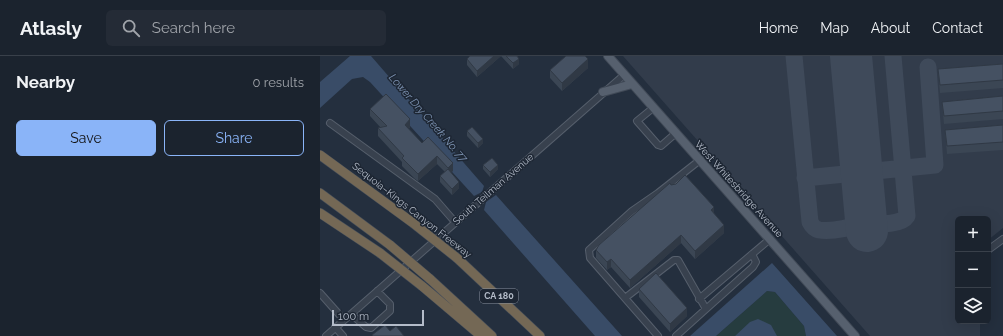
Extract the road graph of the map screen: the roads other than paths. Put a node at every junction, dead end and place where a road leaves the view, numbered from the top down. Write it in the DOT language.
graph roads {
  1 [pos="608,56"];
  2 [pos="624,75"];
  3 [pos="632,84"];
  4 [pos="603,92"];
  5 [pos="653,108"];
  6 [pos="330,123"];
  7 [pos="676,133"];
  8 [pos="320,154"];
  9 [pos="700,160"];
  10 [pos="320,193"];
  11 [pos="320,213"];
  12 [pos="455,222"];
  13 [pos="770,239"];
  14 [pos="1003,239"];
  15 [pos="991,248"];
  16 [pos="752,254"];
  17 [pos="377,291"];
  18 [pos="320,293"];
  19 [pos="625,298"];
  20 [pos="699,299"];
  21 [pos="706,309"];
  22 [pos="351,314"];
  23 [pos="344,320"];
  24 [pos="335,327"];
  25 [pos="326,336"];
  26 [pos="343,336"];
  27 [pos="481,336"];
  28 [pos="492,336"];
  29 [pos="540,336"];
  30 [pos="658,336"];
  31 [pos="676,336"];
  32 [pos="855,336"];
  1 -- 2 [label="main road, West Whitesbridge Avenue"];
  2 -- 3 [label="main road, West Whitesbridge Avenue"];
  2 -- 4 [label="street, South Teilman Avenue"];
  3 -- 4 [label="main road"];
  3 -- 5 [label="main road, West Whitesbridge Avenue"];
  4 -- 12 [label="street, South Teilman Avenue"];
  5 -- 7 [label="main road, West Whitesbridge Avenue"];
  5 -- 7 [label="street"];
  6 -- 12 [label="street"];
  7 -- 9 [label="main road, West Whitesbridge Avenue"];
  8 -- 29 [label="highway, Sequoia–Kings Canyon Freeway / CA 180, bridge"];
  9 -- 13 [label="main road, West Whitesbridge Avenue"];
  9 -- 19 [label="street"];
  10 -- 28 [label="highway, bridge"];
  11 -- 27 [label="highway, bridge"];
  12 -- 17 [label="street, South Teilman Avenue"];
  13 -- 16 [label="street"];
  13 -- 32 [label="main road, West Whitesbridge Avenue"];
  14 -- 15 [label="street"];
  16 -- 20 [label="street"];
  16 -- 21 [label="street"];
  17 -- 22 [label="street, South Teilman Avenue"];
  17 -- 22 [label="street"];
  18 -- 23 [label="street"];
  19 -- 20 [label="street"];
  19 -- 30 [label="street"];
  20 -- 21 [label="street"];
  21 -- 31 [label="street"];
  22 -- 23 [label="street, South Teilman Avenue"];
  23 -- 24 [label="street, South Teilman Avenue"];
  24 -- 25 [label="street, South Teilman Avenue"];
  24 -- 26 [label="street"];
}
